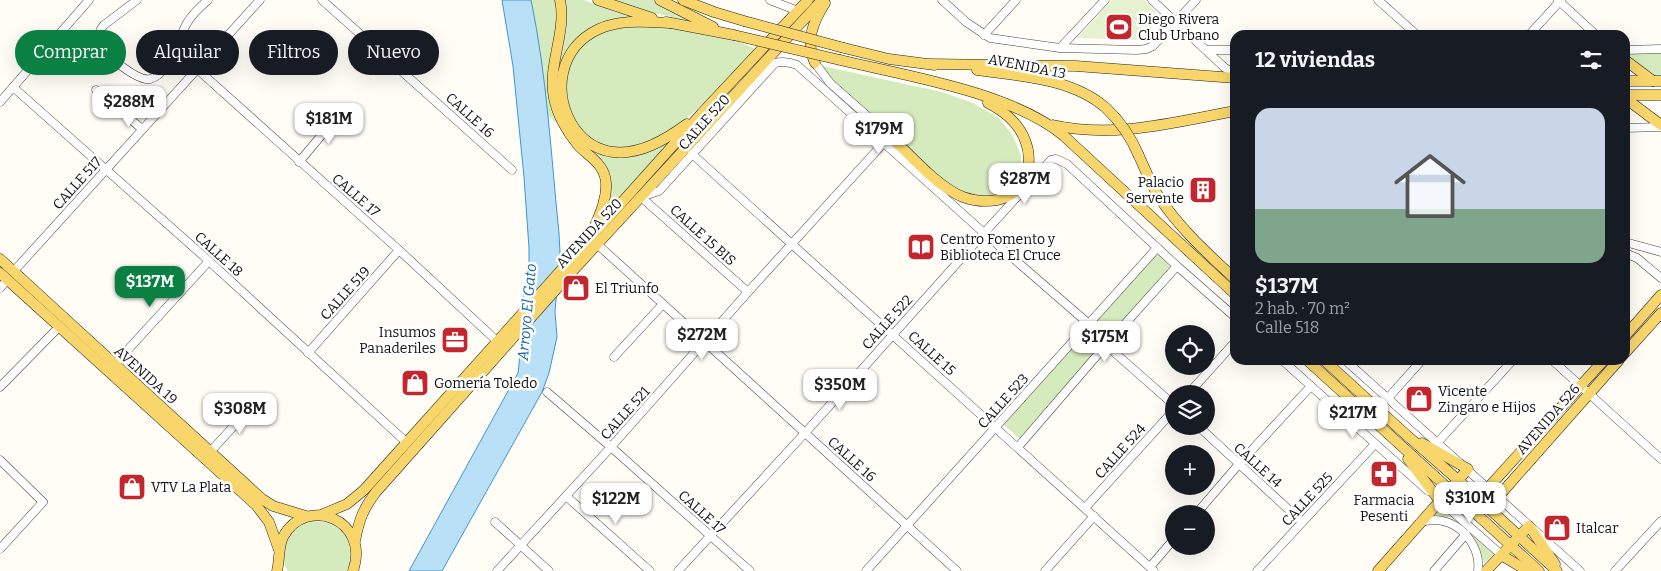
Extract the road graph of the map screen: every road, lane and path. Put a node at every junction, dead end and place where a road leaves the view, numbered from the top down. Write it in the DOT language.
graph roads {
  1 [pos="89,0"];
  2 [pos="137,0"];
  3 [pos="208,0"];
  4 [pos="260,0"];
  5 [pos="322,0"];
  6 [pos="560,0"];
  7 [pos="598,0"];
  8 [pos="660,0"];
  9 [pos="683,0"];
  10 [pos="770,0"];
  11 [pos="808,0"];
  12 [pos="822,0"];
  13 [pos="827,0"];
  14 [pos="942,0"];
  15 [pos="1016,0"];
  16 [pos="1105,0"];
  17 [pos="1152,0"];
  18 [pos="1196,0"];
  19 [pos="1380,1"];
  20 [pos="1560,1"];
  21 [pos="798,11"];
  22 [pos="1176,22"];
  23 [pos="670,23"];
  24 [pos="233,30"];
  25 [pos="1412,30"];
  26 [pos="1534,30"];
  27 [pos="1591,30"];
  28 [pos="731,34"];
  29 [pos="984,35"];
  30 [pos="1060,48"];
  31 [pos="1206,50"];
  32 [pos="1230,50"];
  33 [pos="1630,50"];
  34 [pos="1661,50"];
  35 [pos="815,63"];
  36 [pos="1630,63"];
  37 [pos="930,64"];
  38 [pos="1230,71"];
  39 [pos="192,75"];
  40 [pos="203,75"];
  41 [pos="1230,78"];
  42 [pos="1630,81"];
  43 [pos="1657,81"];
  44 [pos="14,87"];
  45 [pos="96,90"];
  46 [pos="975,94"];
  47 [pos="1661,95"];
  48 [pos="1630,97"];
  49 [pos="1630,101"];
  50 [pos="0,102"];
  51 [pos="1230,111"];
  52 [pos="341,112"];
  53 [pos="702,113"];
  54 [pos="1049,124"];
  55 [pos="1661,126"];
  56 [pos="1630,128"];
  57 [pos="142,129"];
  58 [pos="887,140"];
  59 [pos="692,154"];
  60 [pos="299,162"];
  61 [pos="106,169"];
  62 [pos="512,170"];
  63 [pos="641,196"];
  64 [pos="984,233"];
  65 [pos="594,241"];
  66 [pos="1630,243"];
  67 [pos="793,244"];
  68 [pos="1157,248"];
  69 [pos="399,250"];
  70 [pos="1661,252"];
  71 [pos="1630,255"];
  72 [pos="0,259"];
  73 [pos="209,260"];
  74 [pos="1177,266"];
  75 [pos="1230,273"];
  76 [pos="564,274"];
  77 [pos="7,275"];
  78 [pos="1661,278"];
  79 [pos="0,288"];
  80 [pos="1230,289"];
  81 [pos="748,292"];
  82 [pos="1661,295"];
  83 [pos="663,304"];
  84 [pos="1230,313"];
  85 [pos="1661,313"];
  86 [pos="1089,324"];
  87 [pos="59,326"];
  88 [pos="1630,330"];
  89 [pos="893,335"];
  90 [pos="704,341"];
  91 [pos="498,342"];
  92 [pos="1106,345"];
  93 [pos="1630,347"];
  94 [pos="1230,348"];
  95 [pos="308,353"];
  96 [pos="614,357"];
  97 [pos="1288,365"];
  98 [pos="1312,365"];
  99 [pos="1329,365"];
  100 [pos="1351,365"];
  101 [pos="1418,365"];
  102 [pos="1508,365"];
  103 [pos="1557,365"];
  104 [pos="1599,365"];
  105 [pos="1615,365"];
  106 [pos="111,368"];
  107 [pos="1196,385"];
  108 [pos="1311,386"];
  109 [pos="1580,386"];
  110 [pos="0,388"];
  111 [pos="547,392"];
  112 [pos="1589,394"];
  113 [pos="1165,397"];
  114 [pos="1388,398"];
  115 [pos="254,404"];
  116 [pos="1165,420"];
  117 [pos="996,428"];
  118 [pos="1402,431"];
  119 [pos="806,433"];
  120 [pos="1208,435"];
  121 [pos="1394,440"];
  122 [pos="406,442"];
  123 [pos="1438,442"];
  124 [pos="1375,444"];
  125 [pos="611,447"];
  126 [pos="1018,447"];
  127 [pos="210,452"];
  128 [pos="1661,459"];
  129 [pos="0,460"];
  130 [pos="1239,464"];
  131 [pos="1468,469"];
  132 [pos="1458,480"];
  133 [pos="1488,488"];
  134 [pos="1449,490"];
  135 [pos="566,496"];
  136 [pos="1498,497"];
  137 [pos="1439,500"];
  138 [pos="1204,505"];
  139 [pos="1085,508"];
  140 [pos="320,515"];
  141 [pos="306,516"];
  142 [pos="1094,516"];
  143 [pos="1661,521"];
  144 [pos="495,522"];
  145 [pos="1302,522"];
  146 [pos="1420,522"];
  147 [pos="907,526"];
  148 [pos="1529,526"];
  149 [pos="1466,534"];
  150 [pos="710,535"];
  151 [pos="1519,536"];
  152 [pos="355,541"];
  153 [pos="1510,545"];
  154 [pos="521,546"];
  155 [pos="0,549"];
  156 [pos="279,550"];
  157 [pos="1165,551"];
  158 [pos="1501,555"];
  159 [pos="356,560"];
  160 [pos="1152,569"];
  161 [pos="279,570"];
  162 [pos="353,571"];
  163 [pos="360,571"];
  164 [pos="497,571"];
  165 [pos="549,571"];
  166 [pos="650,571"];
  167 [pos="678,571"];
  168 [pos="750,571"];
  169 [pos="866,571"];
  170 [pos="957,571"];
  171 [pos="1045,571"];
  172 [pos="1257,571"];
  173 [pos="1378,571"];
  174 [pos="1434,571"];
  175 [pos="1478,571"];
  176 [pos="1486,571"];
  177 [pos="1519,571"];
  178 [pos="1528,571"];
  179 [pos="1540,571"];
  180 [pos="1559,571"];
  181 [pos="1580,571"];
  182 [pos="1615,571"];
  1 -- 44 [label="street"];
  2 -- 3 [label="street"];
  4 -- 24 [label="street, CALLE 517"];
  5 -- 62 [label="street, CALLE 16"];
  6 -- 65 [label="main road"];
  7 -- 23 [label="main road"];
  8 -- 28 [label="main road"];
  9 -- 37 [label="main road, AVENIDA 13, bridge"];
  10 -- 21 [label="street"];
  11 -- 21 [label="main road, AVENIDA 520"];
  12 -- 63 [label="main road, AVENIDA 520"];
  13 -- 35 [label="main road"];
  14 -- 29 [label="street, AVENIDA 13"];
  15 -- 29 [label="street"];
  16 -- 30 [label="street"];
  17 -- 22 [label="street"];
  18 -- 22 [label="street"];
  19 -- 25 [label="street"];
  20 -- 26 [label="street"];
  20 -- 27 [label="street"];
  21 -- 53 [label="main road, AVENIDA 520"];
  22 -- 30 [label="street"];
  22 -- 31 [label="street"];
  23 -- 28 [label="main road"];
  23 -- 53 [label="main road"];
  28 -- 46 [label="main road, bridge"];
  29 -- 30 [label="street"];
  31 -- 32 [label="street"];
  31 -- 38 [label="street"];
  33 -- 34 [label="street"];
  35 -- 58 [label="street"];
  36 -- 43 [label="main road"];
  37 -- 41 [label="main road"];
  37 -- 75 [label="main road, AVENIDA 13, bridge"];
  39 -- 57 [label="street, CALLE 517"];
  40 -- 60 [label="street, CALLE 17"];
  42 -- 43 [label="main road"];
  44 -- 50 [label="street"];
  44 -- 61 [label="street, CALLE 18"];
  45 -- 57 [label="street"];
  46 -- 54 [label="main road"];
  46 -- 58 [label="main road"];
  47 -- 48 [label="main road"];
  49 -- 55 [label="main road"];
  51 -- 54 [label="main road"];
  52 -- 60 [label="street"];
  53 -- 65 [label="main road, AVENIDA 520"];
  54 -- 80 [label="main road"];
  55 -- 56 [label="street"];
  57 -- 61 [label="street, CALLE 517"];
  58 -- 59 [label="street, CALLE 520"];
  58 -- 64 [label="street"];
  58 -- 67 [label="street, CALLE 521"];
  59 -- 63 [label="street, CALLE 520"];
  59 -- 67 [label="street, CALLE 15"];
  60 -- 69 [label="street, CALLE 17"];
  61 -- 73 [label="street, CALLE 18"];
  61 -- 77 [label="street, CALLE 517"];
  63 -- 65 [label="main road, AVENIDA 520"];
  63 -- 81 [label="street, CALLE 15 BIS"];
  64 -- 68 [label="street, CALLE 522"];
  64 -- 86 [label="street"];
  64 -- 89 [label="street, CALLE 522"];
  65 -- 76 [label="main road, AVENIDA 520"];
  65 -- 83 [label="street, CALLE 16"];
  66 -- 70 [label="street"];
  67 -- 81 [label="street, CALLE 521"];
  67 -- 89 [label="street, CALLE 15"];
  68 -- 74 [label="street"];
  68 -- 86 [label="street, CALLE 523"];
  69 -- 91 [label="street, CALLE 17"];
  69 -- 95 [label="street, CALLE 519"];
  71 -- 78 [label="street"];
  72 -- 77 [label="main road, AVENIDA 19"];
  73 -- 95 [label="street, CALLE 18"];
  73 -- 106 [label="street"];
  74 -- 84 [label="street"];
  74 -- 92 [label="street"];
  76 -- 91 [label="main road, AVENIDA 520"];
  76 -- 152 [label="main road, AVENIDA 520"];
  77 -- 79 [label="street, CALLE 517"];
  77 -- 87 [label="main road, AVENIDA 19"];
  77 -- 106 [label="main road, AVENIDA 19"];
  81 -- 90 [label="street, CALLE 521"];
  82 -- 88 [label="main road"];
  83 -- 90 [label="street, CALLE 16"];
  83 -- 96 [label="street"];
  85 -- 93 [label="main road"];
  86 -- 117 [label="street, CALLE 523"];
  87 -- 106 [label="main road, AVENIDA 19"];
  87 -- 110 [label="street"];
  89 -- 117 [label="street, CALLE 15"];
  89 -- 119 [label="street, CALLE 522"];
  90 -- 119 [label="street, CALLE 16"];
  90 -- 125 [label="street, CALLE 521"];
  91 -- 122 [label="main road, AVENIDA 520"];
  92 -- 113 [label="street"];
  92 -- 126 [label="street"];
  94 -- 107 [label="street"];
  95 -- 122 [label="street, CALLE 18"];
  97 -- 108 [label="street"];
  98 -- 121 [label="main road"];
  99 -- 118 [label="main road"];
  100 -- 114 [label="street"];
  101 -- 114 [label="street"];
  102 -- 123 [label="street"];
  103 -- 109 [label="street"];
  104 -- 109 [label="main road, AVENIDA 526"];
  105 -- 112 [label="main road, AVENIDA 526"];
  106 -- 127 [label="main road, AVENIDA 19"];
  106 -- 156 [label="main road, AVENIDA 19"];
  108 -- 124 [label="street"];
  108 -- 130 [label="street"];
  109 -- 112 [label="street"];
  109 -- 133 [label="main road, AVENIDA 526"];
  111 -- 125 [label="street, CALLE 17"];
  112 -- 128 [label="street"];
  112 -- 136 [label="main road, AVENIDA 526"];
  114 -- 123 [label="street"];
  115 -- 127 [label="street"];
  116 -- 139 [label="street, CALLE 524"];
  117 -- 126 [label="street, CALLE 15"];
  117 -- 147 [label="street, CALLE 523"];
  118 -- 131 [label="main road"];
  118 -- 132 [label="main road"];
  119 -- 147 [label="street, CALLE 16"];
  119 -- 150 [label="street, CALLE 522"];
  120 -- 130 [label="street, CALLE 14"];
  121 -- 134 [label="main road"];
  121 -- 137 [label="main road"];
  122 -- 140 [label="main road, AVENIDA 520"];
  123 -- 131 [label="street"];
  124 -- 137 [label="street"];
  124 -- 145 [label="street, CALLE 525"];
  125 -- 135 [label="street, CALLE 521"];
  125 -- 150 [label="street, CALLE 17"];
  126 -- 139 [label="street, CALLE 15"];
  127 -- 141 [label="main road, AVENIDA 19"];
  129 -- 155 [label="street"];
  130 -- 138 [label="street"];
  130 -- 145 [label="street, CALLE 14"];
  131 -- 132 [label="main road"];
  131 -- 133 [label="street"];
  132 -- 134 [label="main road"];
  132 -- 151 [label="main road"];
  133 -- 136 [label="street"];
  134 -- 137 [label="main road"];
  134 -- 153 [label="main road"];
  135 -- 154 [label="street, CALLE 521"];
  135 -- 166 [label="street"];
  136 -- 148 [label="street"];
  137 -- 146 [label="main road"];
  137 -- 158 [label="street"];
  139 -- 142 [label="street, CALLE 15"];
  140 -- 141 [label="main road"];
  140 -- 152 [label="main road"];
  141 -- 156 [label="main road"];
  142 -- 160 [label="street, CALLE 15"];
  142 -- 171 [label="street"];
  143 -- 182 [label="street"];
  144 -- 154 [label="street"];
  145 -- 172 [label="street, CALLE 525"];
  146 -- 149 [label="street"];
  146 -- 173 [label="main road"];
  147 -- 169 [label="street, CALLE 523"];
  147 -- 170 [label="street, CALLE 16"];
  148 -- 151 [label="main road"];
  148 -- 180 [label="main road"];
  148 -- 181 [label="street"];
  149 -- 174 [label="street"];
  149 -- 175 [label="street"];
  150 -- 167 [label="street, CALLE 522"];
  150 -- 168 [label="street, CALLE 17"];
  151 -- 153 [label="main road"];
  151 -- 180 [label="main road"];
  152 -- 159 [label="main road, AVENIDA 520"];
  153 -- 158 [label="main road"];
  153 -- 179 [label="main road"];
  154 -- 164 [label="street, CALLE 521"];
  154 -- 165 [label="street"];
  156 -- 161 [label="main road"];
  157 -- 160 [label="street"];
  158 -- 176 [label="main road"];
  158 -- 177 [label="street"];
  158 -- 178 [label="main road"];
  159 -- 162 [label="main road"];
  159 -- 163 [label="main road"];
}
